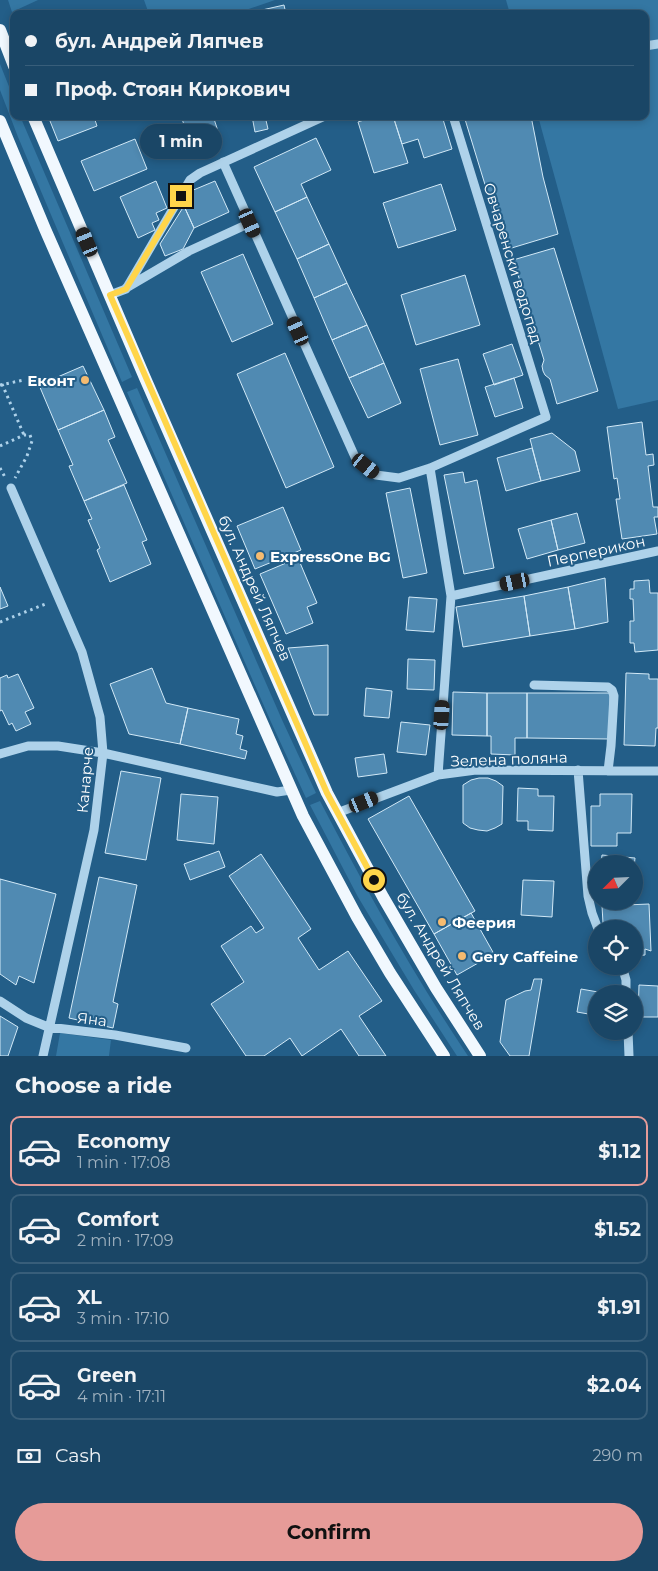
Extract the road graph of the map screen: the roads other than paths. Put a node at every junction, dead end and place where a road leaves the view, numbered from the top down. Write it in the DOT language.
graph roads {
  1 [pos="0,30"];
  2 [pos="10,56"];
  3 [pos="35,120"];
  4 [pos="317,120"];
  5 [pos="454,120"];
  6 [pos="0,121"];
  7 [pos="223,162"];
  8 [pos="250,223"];
  9 [pos="126,289"];
  10 [pos="110,295"];
  11 [pos="430,468"];
  12 [pos="11,488"];
  13 [pos="658,551"];
  14 [pos="451,596"];
  15 [pos="534,685"];
  16 [pos="103,753"];
  17 [pos="0,754"];
  18 [pos="578,770"];
  19 [pos="608,770"];
  20 [pos="658,771"];
  21 [pos="438,775"];
  22 [pos="291,790"];
  23 [pos="337,813"];
  24 [pos="595,920"];
  25 [pos="0,1002"];
  26 [pos="48,1027"];
  27 [pos="628,1040"];
  28 [pos="186,1048"];
  29 [pos="42,1056"];
  30 [pos="444,1056"];
  31 [pos="480,1056"];
  32 [pos="629,1056"];
  1 -- 2 [label="main road"];
  3 -- 10 [label="main road, бул. Андрей Ляпчев"];
  4 -- 7 [label="street"];
  5 -- 11 [label="street, Овчаренски водопад"];
  6 -- 22 [label="main road"];
  7 -- 8 [label="street"];
  7 -- 9 [label="street"];
  8 -- 9 [label="street"];
  8 -- 11 [label="street"];
  9 -- 10 [label="street"];
  10 -- 23 [label="main road, бул. Андрей Ляпчев"];
  11 -- 14 [label="street"];
  12 -- 16 [label="street, Канарче"];
  13 -- 14 [label="street, Перперикон"];
  14 -- 21 [label="street"];
  15 -- 19 [label="street"];
  16 -- 17 [label="street"];
  16 -- 22 [label="street"];
  16 -- 26 [label="street, Канарче"];
  18 -- 19 [label="street, Зелена поляна"];
  18 -- 21 [label="street, Зелена поляна"];
  18 -- 24 [label="street"];
  19 -- 20 [label="street, Зелена поляна"];
  21 -- 23 [label="street, Зелена поляна"];
  22 -- 30 [label="main road"];
  23 -- 31 [label="main road, бул. Андрей Ляпчев"];
  25 -- 26 [label="street, Яна"];
  26 -- 28 [label="street, Яна"];
  26 -- 29 [label="street, Канарче"];
  27 -- 32 [label="street"];
}
